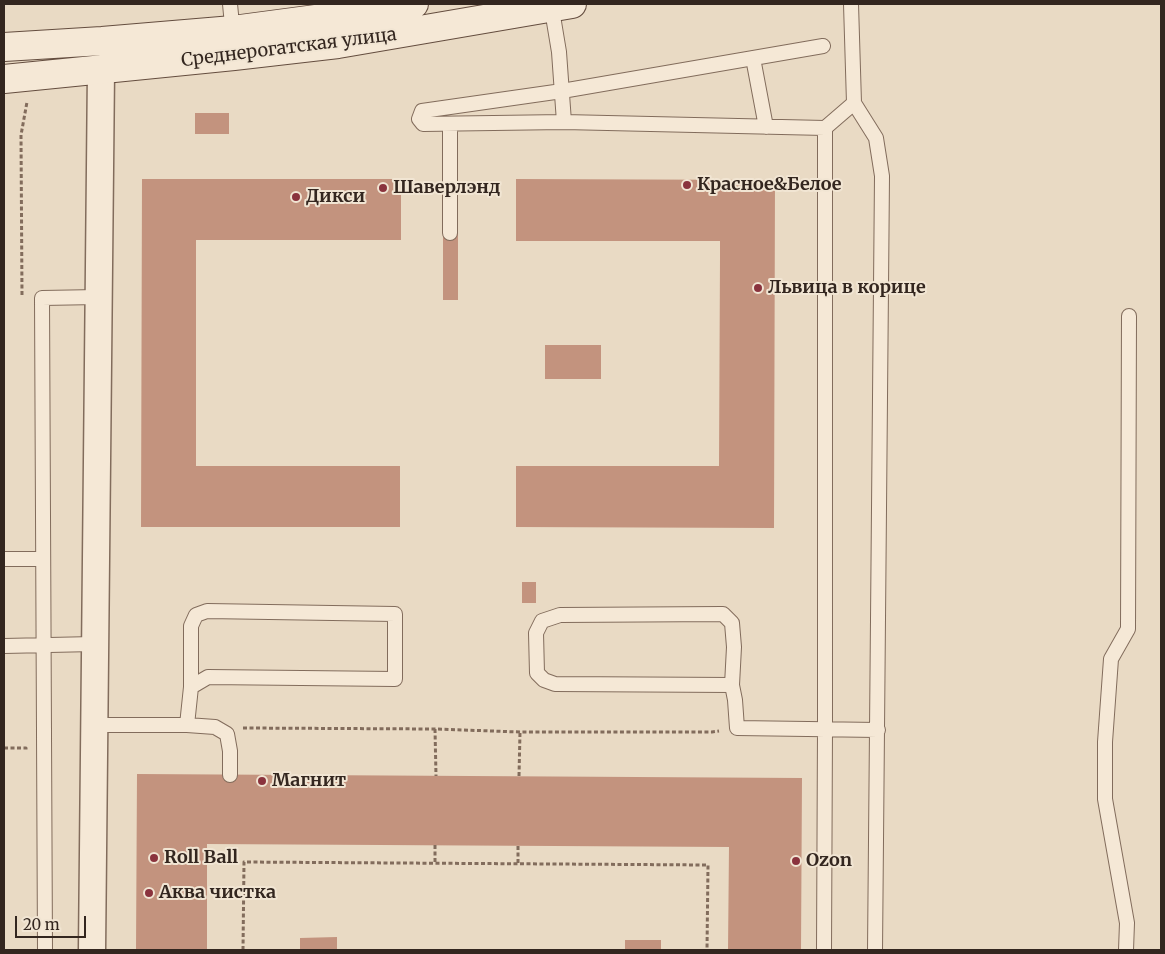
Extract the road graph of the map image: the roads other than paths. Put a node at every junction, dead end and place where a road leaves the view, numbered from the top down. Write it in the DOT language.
graph roads {
  1 [pos="414,4"];
  2 [pos="851,4"];
  3 [pos="558,5"];
  4 [pos="517,9"];
  5 [pos="232,30"];
  6 [pos="823,46"];
  7 [pos="4,47"];
  8 [pos="753,58"];
  9 [pos="101,70"];
  10 [pos="4,79"];
  11 [pos="562,91"];
  12 [pos="854,103"];
  13 [pos="564,122"];
  14 [pos="450,125"];
  15 [pos="766,127"];
  16 [pos="825,128"];
  17 [pos="450,233"];
  18 [pos="98,297"];
  19 [pos="1129,316"];
  20 [pos="4,559"];
  21 [pos="42,559"];
  22 [pos="94,644"];
  23 [pos="43,645"];
  24 [pos="4,646"];
  25 [pos="732,685"];
  26 [pos="191,687"];
  27 [pos="94,725"];
  28 [pos="187,725"];
  29 [pos="825,729"];
  30 [pos="878,730"];
  31 [pos="230,775"];
  32 [pos="45,950"];
  33 [pos="92,950"];
  34 [pos="824,950"];
  35 [pos="875,950"];
  36 [pos="1126,950"];
  1 -- 5 [label="street, Среднерогатская улица"];
  2 -- 12 [label="lane"];
  3 -- 4 [label="street, Среднерогатская улица"];
  3 -- 11 [label="lane"];
  4 -- 5 [label="street, Среднерогатская улица"];
  5 -- 7 [label="street, Среднерогатская улица"];
  5 -- 9 [label="street, Среднерогатская улица"];
  6 -- 8 [label="lane"];
  8 -- 11 [label="lane"];
  8 -- 15 [label="lane"];
  9 -- 10 [label="street, Среднерогатская улица"];
  9 -- 18 [label="street"];
  11 -- 13 [label="lane"];
  11 -- 14 [label="lane"];
  12 -- 16 [label="lane"];
  12 -- 30 [label="lane"];
  13 -- 14 [label="lane"];
  13 -- 15 [label="lane"];
  14 -- 17 [label="lane"];
  15 -- 16 [label="lane"];
  16 -- 29 [label="lane"];
  18 -- 21 [label="lane"];
  18 -- 22 [label="street"];
  19 -- 36 [label="lane"];
  20 -- 21 [label="lane"];
  21 -- 23 [label="lane"];
  22 -- 23 [label="lane"];
  22 -- 27 [label="street"];
  23 -- 24 [label="lane"];
  23 -- 32 [label="lane"];
  25 -- 25 [label="lane"];
  25 -- 29 [label="lane"];
  26 -- 26 [label="lane"];
  26 -- 28 [label="lane"];
  27 -- 28 [label="lane"];
  27 -- 33 [label="street"];
  28 -- 31 [label="lane"];
  29 -- 30 [label="lane"];
  29 -- 34 [label="lane"];
  30 -- 35 [label="lane"];
}
